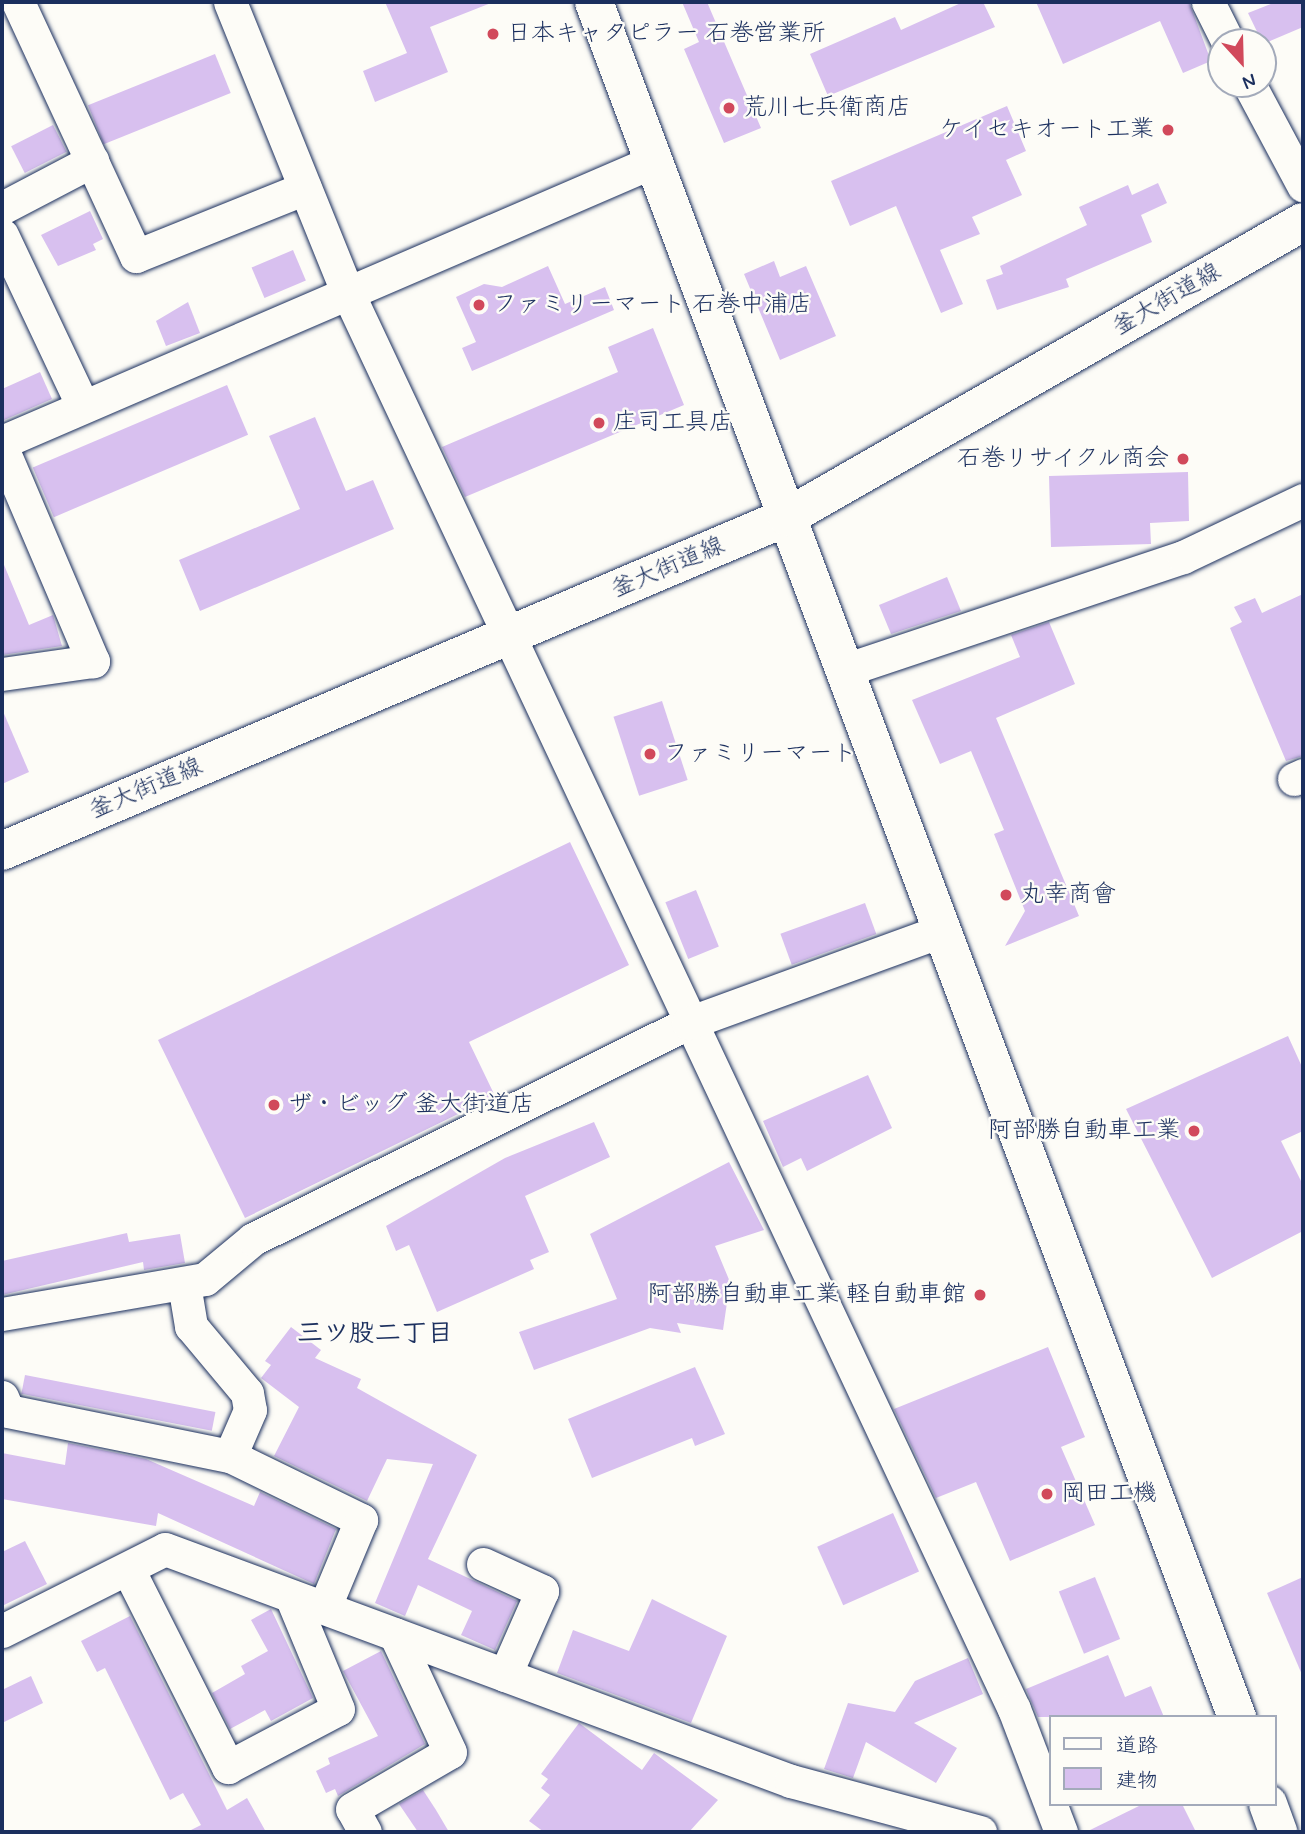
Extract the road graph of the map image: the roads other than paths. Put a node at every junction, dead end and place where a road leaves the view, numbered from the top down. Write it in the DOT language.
graph roads {
  1 [pos="18,2"];
  2 [pos="230,2"];
  3 [pos="594,2"];
  4 [pos="1208,2"];
  5 [pos="1221,28"];
  6 [pos="1256,98"];
  7 [pos="92,161"];
  8 [pos="652,162"];
  9 [pos="1303,185"];
  10 [pos="305,188"];
  11 [pos="2,208"];
  12 [pos="1303,222"];
  13 [pos="2,235"];
  14 [pos="346,289"];
  15 [pos="83,406"];
  16 [pos="2,442"];
  17 [pos="2,448"];
  18 [pos="1303,500"];
  19 [pos="787,517"];
  20 [pos="505,638"];
  21 [pos="845,670"];
  22 [pos="2,674"];
  23 [pos="2,850"];
  24 [pos="943,930"];
  25 [pos="688,1023"];
  26 [pos="184,1284"];
  27 [pos="2,1314"];
  28 [pos="2,1397"];
  29 [pos="230,1456"];
  30 [pos="483,1564"];
  31 [pos="128,1569"];
  32 [pos="291,1596"];
  33 [pos="325,1606"];
  34 [pos="2,1631"];
  35 [pos="395,1634"];
  36 [pos="505,1675"];
  37 [pos="1236,1715"];
  38 [pos="1050,1801"];
  39 [pos="1052,1806"];
  40 [pos="1269,1806"];
  41 [pos="365,1832"];
  42 [pos="980,1832"];
  43 [pos="1062,1832"];
  44 [pos="1278,1832"];
  1 -- 7 [label="street"];
  2 -- 10 [label="street"];
  3 -- 8 [label="street"];
  4 -- 5 [label="street"];
  6 -- 9 [label="street"];
  7 -- 10 [label="street"];
  7 -- 11 [label="street"];
  8 -- 14 [label="street"];
  8 -- 19 [label="street"];
  10 -- 14 [label="street"];
  12 -- 19 [label="street, 釜大街道線"];
  13 -- 15 [label="street"];
  14 -- 15 [label="street"];
  14 -- 20 [label="street"];
  15 -- 16 [label="street"];
  17 -- 22 [label="street"];
  18 -- 21 [label="street"];
  19 -- 20 [label="street, 釜大街道線"];
  19 -- 21 [label="street"];
  20 -- 23 [label="street, 釜大街道線"];
  20 -- 25 [label="street"];
  21 -- 24 [label="street"];
  24 -- 25 [label="street"];
  24 -- 37 [label="street"];
  25 -- 26 [label="street"];
  25 -- 38 [label="street"];
  26 -- 27 [label="street"];
  26 -- 29 [label="street"];
  28 -- 29 [label="street"];
  29 -- 33 [label="street"];
  30 -- 36 [label="street"];
  31 -- 32 [label="street"];
  31 -- 32 [label="street"];
  31 -- 34 [label="street"];
  32 -- 33 [label="street"];
  33 -- 35 [label="street"];
  35 -- 36 [label="street"];
  35 -- 41 [label="street"];
  36 -- 42 [label="street"];
  39 -- 43 [label="street"];
  40 -- 44 [label="street"];
}
